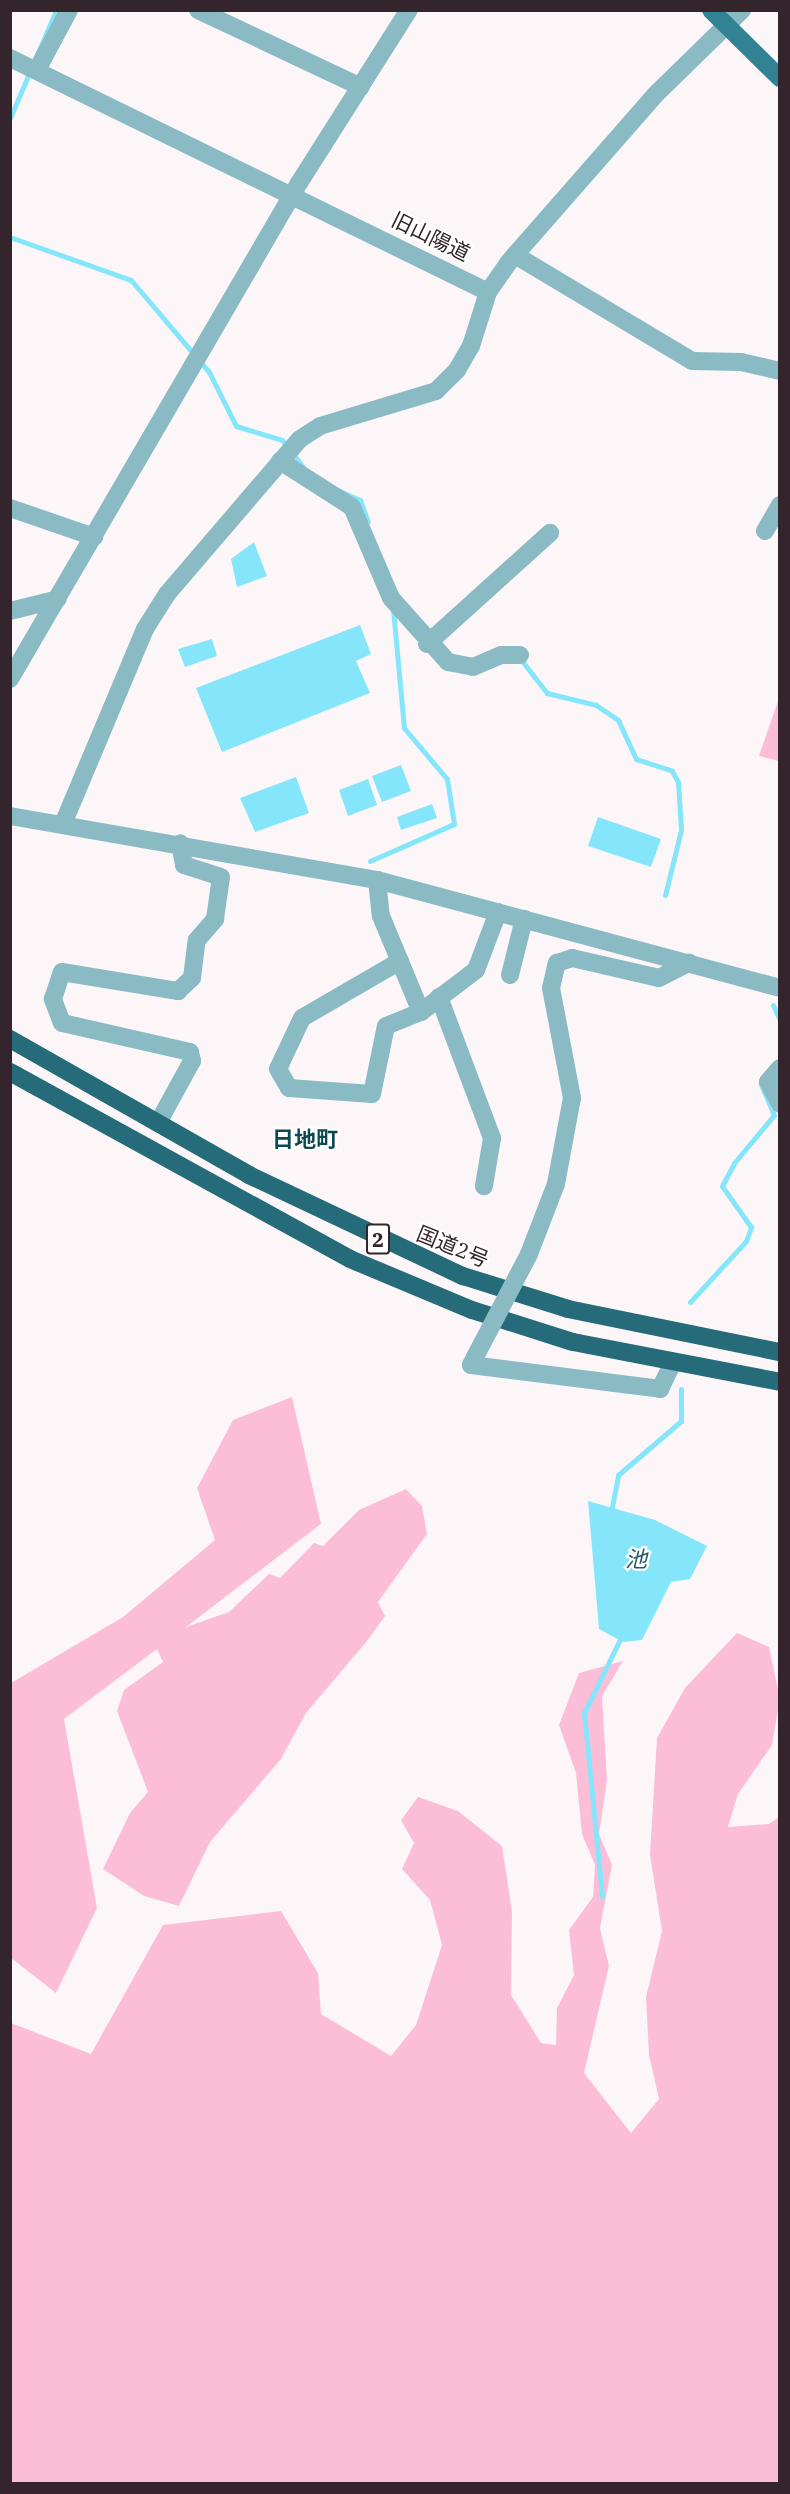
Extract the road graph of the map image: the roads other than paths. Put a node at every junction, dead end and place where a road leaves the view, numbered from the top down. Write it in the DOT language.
graph roads {
  1 [pos="69,10"];
  2 [pos="198,10"];
  3 [pos="409,10"];
  4 [pos="711,10"];
  5 [pos="742,10"];
  6 [pos="726,25"];
  7 [pos="10,58"];
  8 [pos="37,70"];
  9 [pos="780,78"];
  10 [pos="361,87"];
  11 [pos="294,194"];
  12 [pos="515,255"];
  13 [pos="488,292"];
  14 [pos="780,371"];
  15 [pos="280,461"];
  16 [pos="780,505"];
  17 [pos="10,508"];
  18 [pos="765,531"];
  19 [pos="550,533"];
  20 [pos="94,537"];
  21 [pos="58,599"];
  22 [pos="10,611"];
  23 [pos="427,644"];
  24 [pos="520,655"];
  25 [pos="10,680"];
  26 [pos="10,816"];
  27 [pos="63,824"];
  28 [pos="180,843"];
  29 [pos="377,880"];
  30 [pos="498,912"];
  31 [pos="524,919"];
  32 [pos="400,961"];
  33 [pos="689,963"];
  34 [pos="510,975"];
  35 [pos="780,988"];
  36 [pos="439,997"];
  37 [pos="421,1012"];
  38 [pos="10,1039"];
  39 [pos="780,1068"];
  40 [pos="10,1072"];
  41 [pos="780,1104"];
  42 [pos="158,1123"];
  43 [pos="484,1186"];
  44 [pos="780,1352"];
  45 [pos="672,1364"];
  46 [pos="780,1382"];
  1 -- 8 [label="street"];
  2 -- 10 [label="street"];
  3 -- 10 [label="street"];
  4 -- 6 [label="main road"];
  5 -- 6 [label="street"];
  6 -- 9 [label="main road"];
  6 -- 12 [label="street"];
  7 -- 8 [label="street, 旧山陽道"];
  8 -- 11 [label="street, 旧山陽道"];
  10 -- 11 [label="street"];
  11 -- 13 [label="street, 旧山陽道"];
  11 -- 20 [label="street"];
  12 -- 13 [label="street"];
  12 -- 14 [label="street"];
  13 -- 15 [label="street"];
  15 -- 23 [label="street"];
  15 -- 27 [label="street"];
  16 -- 18 [label="street"];
  17 -- 20 [label="street"];
  19 -- 23 [label="street"];
  20 -- 21 [label="street"];
  21 -- 22 [label="street"];
  21 -- 25 [label="street"];
  23 -- 24 [label="street"];
  26 -- 27 [label="street"];
  27 -- 28 [label="street"];
  28 -- 29 [label="street"];
  28 -- 42 [label="street"];
  29 -- 30 [label="street"];
  29 -- 32 [label="street"];
  30 -- 31 [label="street"];
  30 -- 36 [label="street"];
  31 -- 33 [label="street"];
  31 -- 34 [label="street"];
  32 -- 37 [label="street"];
  32 -- 37 [label="street"];
  33 -- 35 [label="street"];
  33 -- 45 [label="street, bridge"];
  36 -- 37 [label="street"];
  36 -- 43 [label="street"];
  38 -- 42 [label="highway, 国道2号 / 2"];
  39 -- 41 [label="street"];
  40 -- 45 [label="highway, 2"];
  42 -- 44 [label="highway, 国道2号 / 2"];
  45 -- 46 [label="highway, 2"];
}
